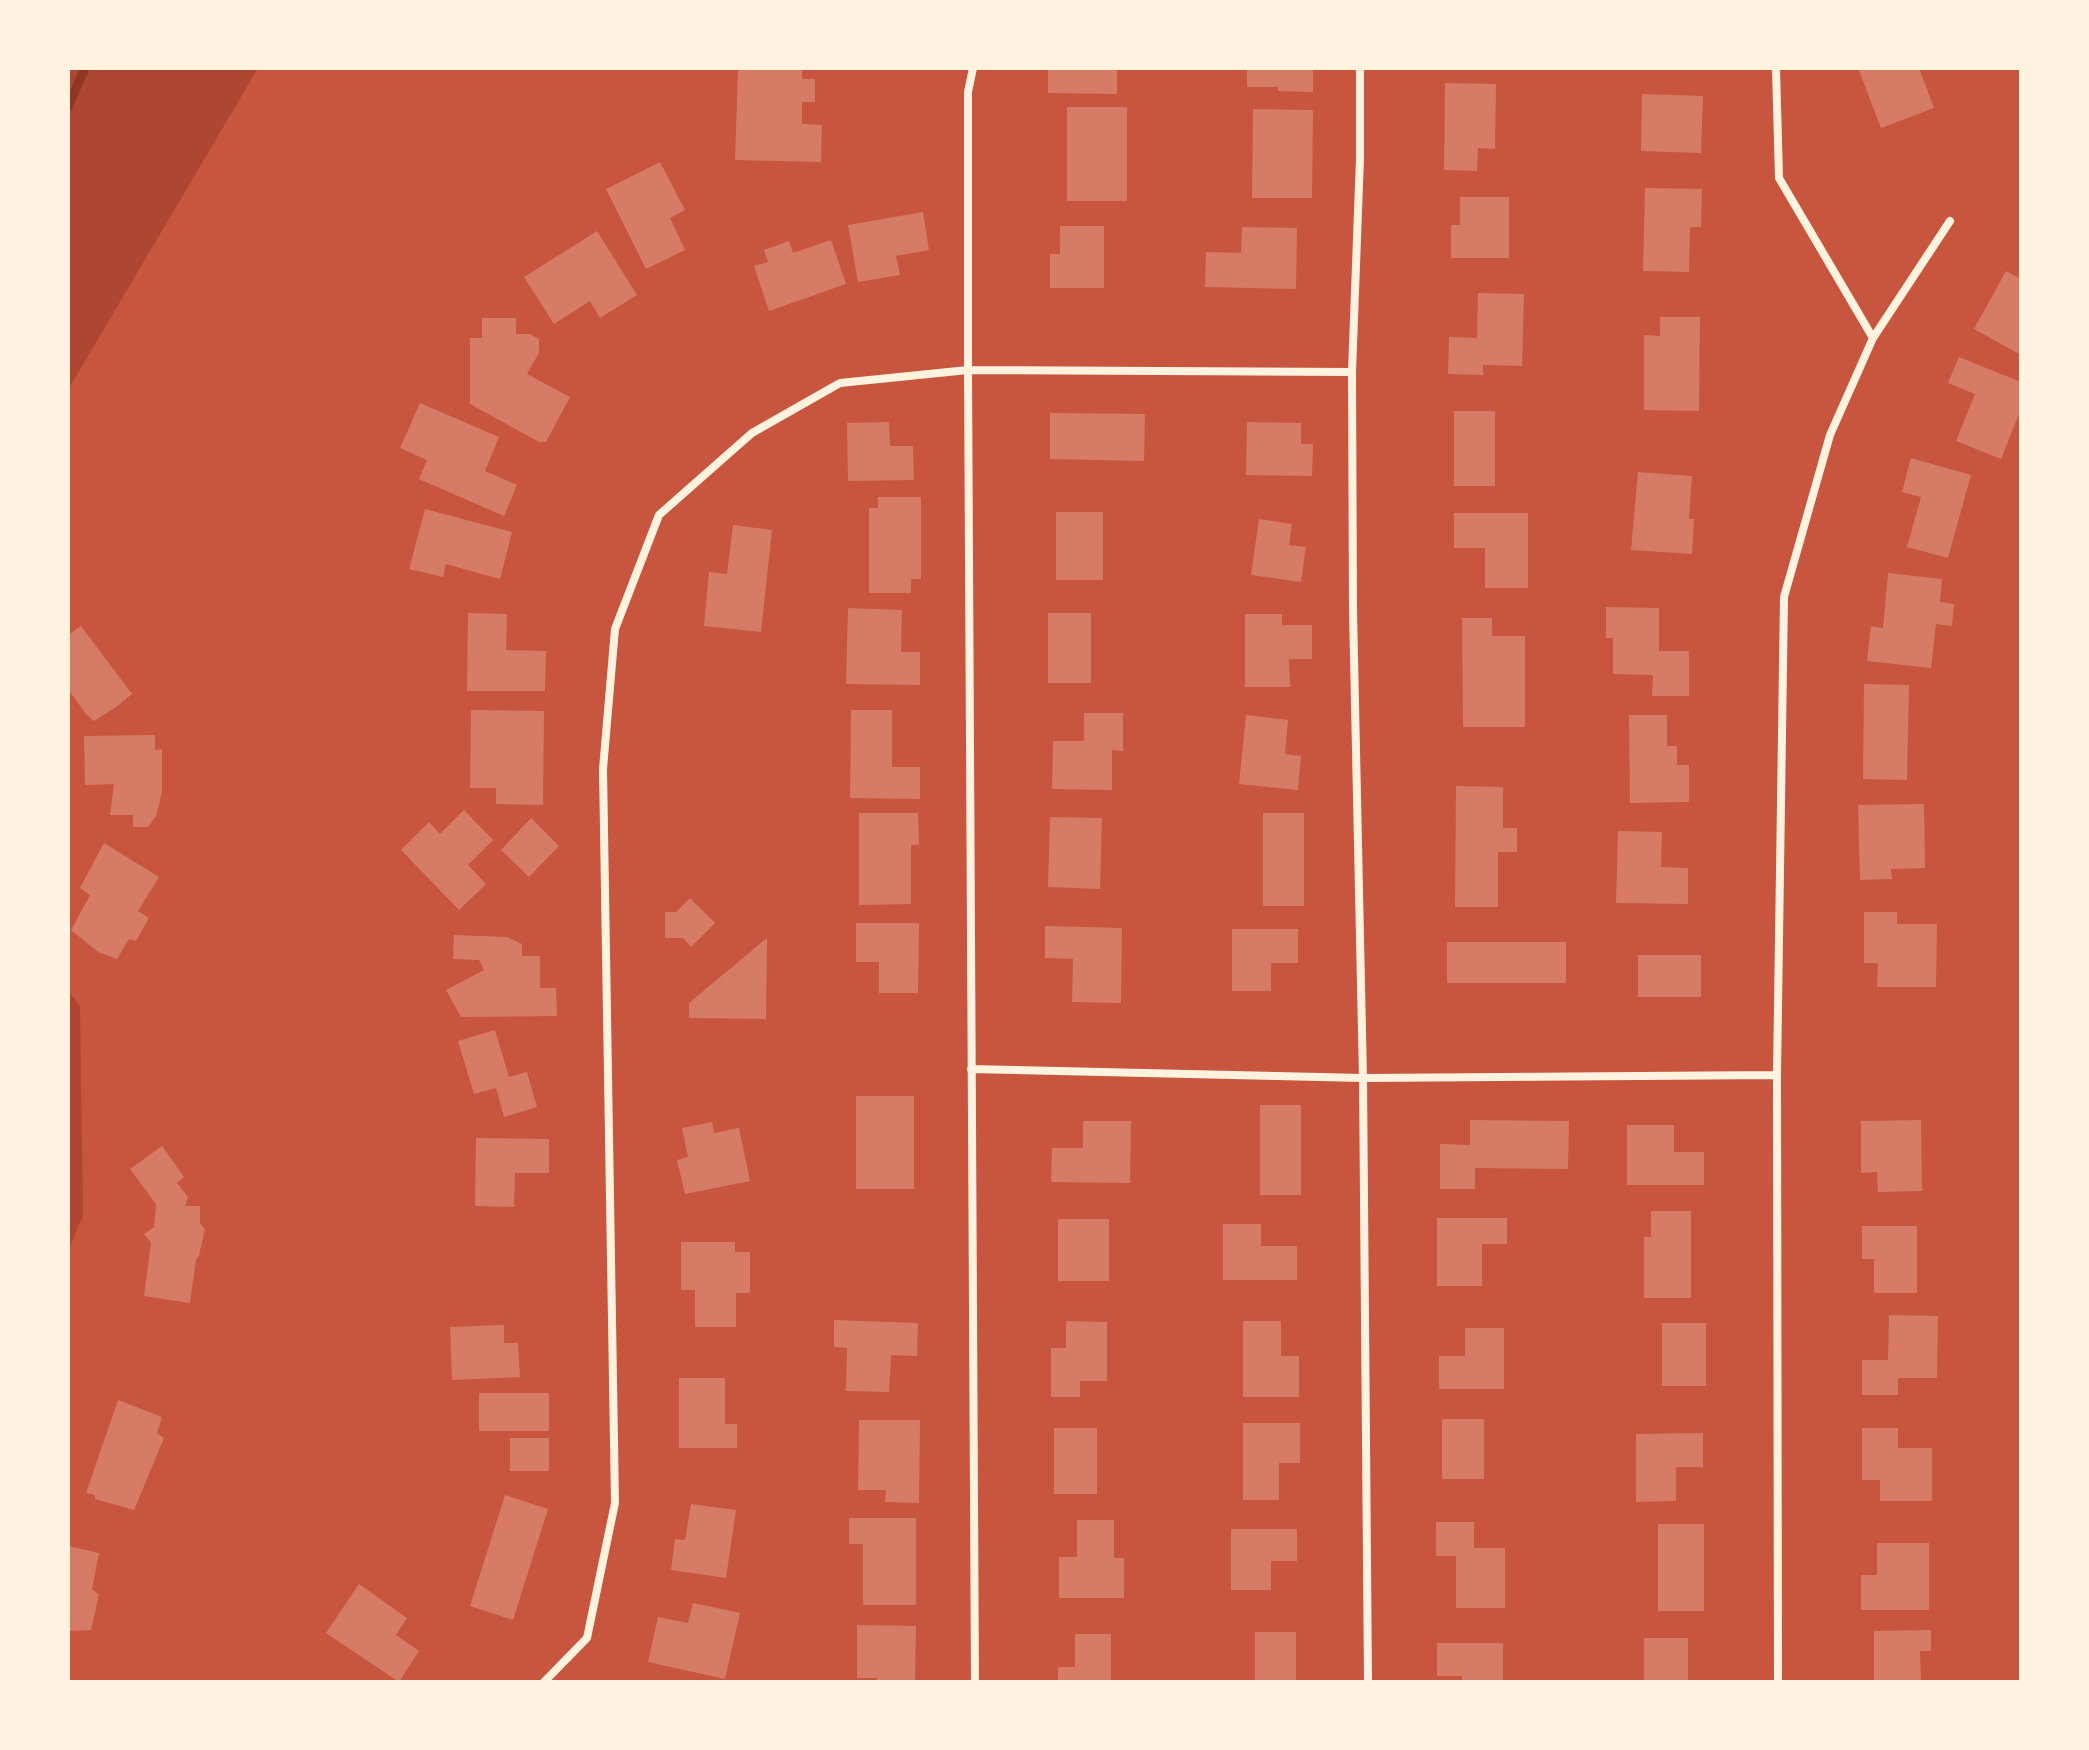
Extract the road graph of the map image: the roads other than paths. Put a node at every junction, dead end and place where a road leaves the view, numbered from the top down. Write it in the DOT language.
graph roads {
  1 [pos="973,68"];
  2 [pos="1360,68"];
  3 [pos="1776,68"];
  4 [pos="1950,221"];
  5 [pos="1873,338"];
  6 [pos="968,370"];
  7 [pos="1352,372"];
  8 [pos="971,1069"];
  9 [pos="1777,1075"];
  10 [pos="1363,1078"];
  11 [pos="544,1682"];
  12 [pos="975,1682"];
  13 [pos="1368,1682"];
  14 [pos="1778,1682"];
  1 -- 6 [label="street"];
  2 -- 7 [label="street"];
  3 -- 5 [label="street"];
  4 -- 5 [label="street"];
  5 -- 9 [label="street"];
  6 -- 7 [label="street"];
  6 -- 8 [label="street"];
  6 -- 11 [label="street"];
  7 -- 10 [label="street"];
  8 -- 10 [label="street"];
  8 -- 12 [label="street"];
  9 -- 10 [label="street"];
  9 -- 14 [label="street"];
  10 -- 13 [label="street"];
}
